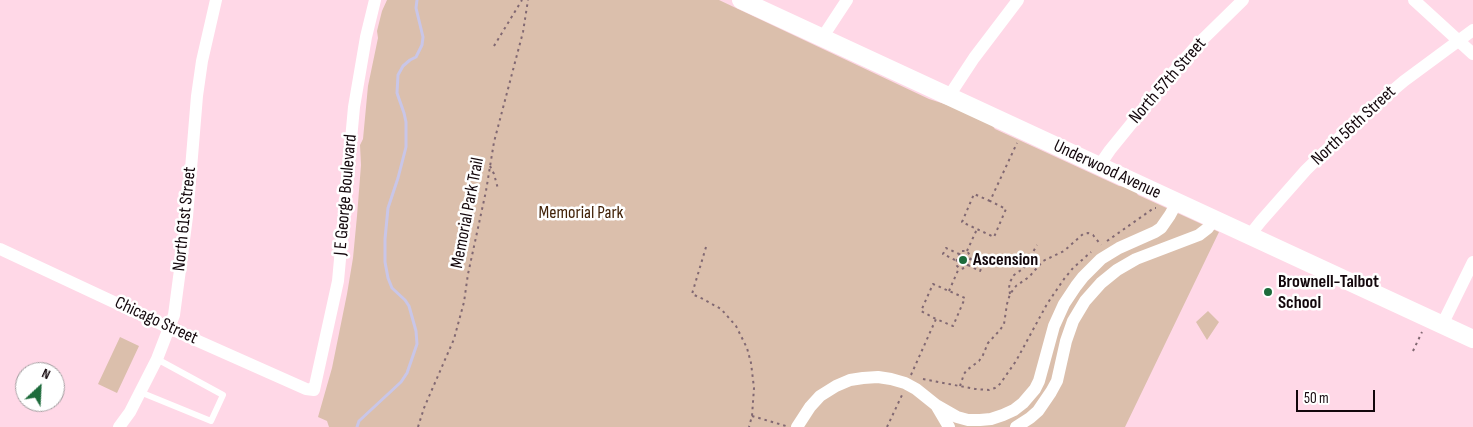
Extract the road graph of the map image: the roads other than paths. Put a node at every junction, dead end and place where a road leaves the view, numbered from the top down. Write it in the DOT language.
graph roads {
  1 [pos="216,0"];
  2 [pos="375,0"];
  3 [pos="741,0"];
  4 [pos="847,0"];
  5 [pos="1018,0"];
  6 [pos="1243,0"];
  7 [pos="1414,0"];
  8 [pos="1473,30"];
  9 [pos="822,38"];
  10 [pos="1458,40"];
  11 [pos="1473,54"];
  12 [pos="949,96"];
  13 [pos="1099,166"];
  14 [pos="1177,202"];
  15 [pos="1214,219"];
  16 [pos="1249,236"];
  17 [pos="0,249"];
  18 [pos="1473,262"];
  19 [pos="1442,324"];
  20 [pos="170,328"];
  21 [pos="1473,339"];
  22 [pos="157,359"];
  23 [pos="314,390"];
  24 [pos="140,392"];
  25 [pos="936,405"];
  26 [pos="119,427"];
  27 [pos="797,427"];
  28 [pos="949,427"];
  29 [pos="1016,427"];
  1 -- 20 [label="street, North 61st Street"];
  2 -- 23 [label="street, J E George Boulevard"];
  3 -- 9 [label="main road, Underwood Avenue"];
  4 -- 9 [label="street"];
  5 -- 12 [label="street"];
  6 -- 13 [label="street, North 57th Street"];
  7 -- 10 [label="street"];
  8 -- 10 [label="street, North 56th Street"];
  9 -- 12 [label="main road, Underwood Avenue"];
  10 -- 11 [label="street"];
  10 -- 16 [label="street, North 56th Street"];
  12 -- 13 [label="main road, Underwood Avenue"];
  13 -- 14 [label="main road, Underwood Avenue"];
  14 -- 15 [label="main road, Underwood Avenue"];
  14 -- 25 [label="street"];
  15 -- 16 [label="main road, Underwood Avenue"];
  15 -- 29 [label="street"];
  16 -- 19 [label="main road, Underwood Avenue"];
  17 -- 20 [label="street, Chicago Street"];
  18 -- 19 [label="street"];
  19 -- 21 [label="main road, Underwood Avenue"];
  20 -- 22 [label="street, North 61st Street"];
  20 -- 23 [label="street, Chicago Street"];
  22 -- 24 [label="street, North 61st Street"];
  22 -- 24 [label="lane"];
  24 -- 26 [label="street, North 61st Street"];
  25 -- 27 [label="street"];
  25 -- 28 [label="street"];
}
